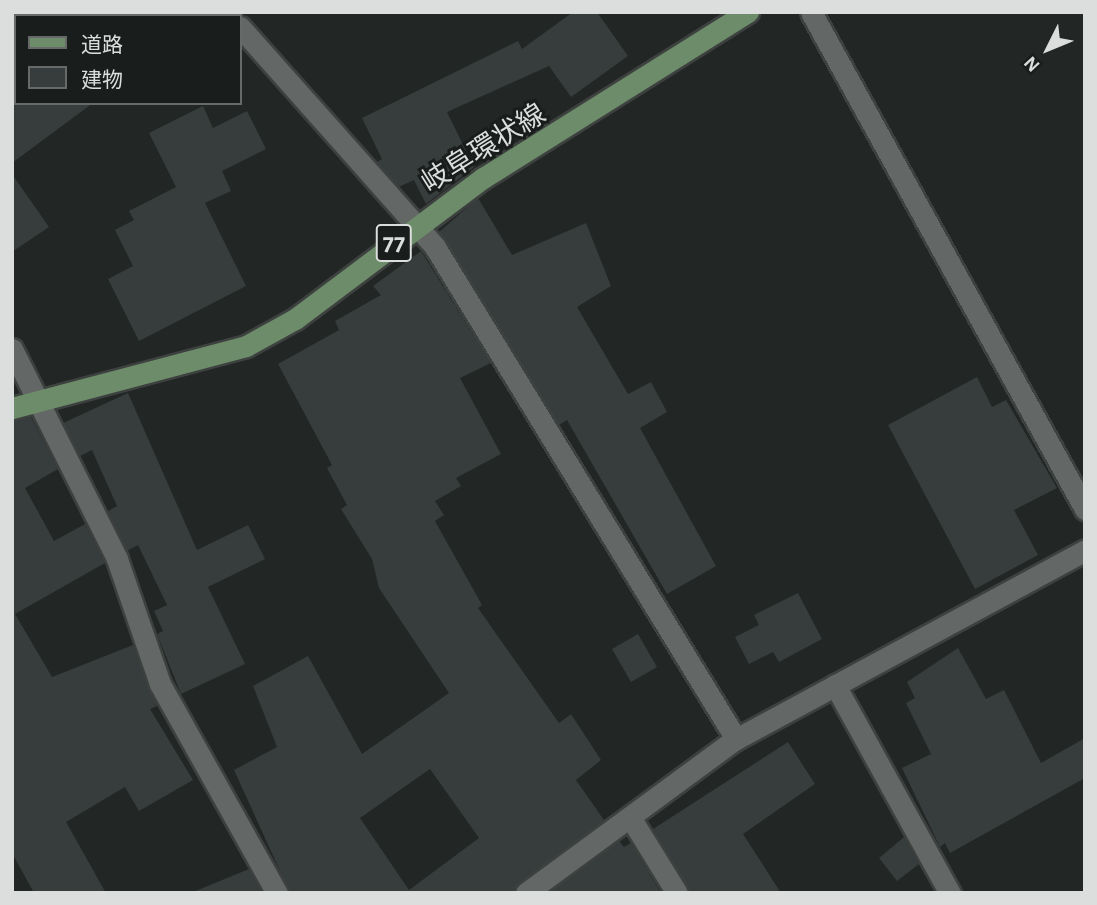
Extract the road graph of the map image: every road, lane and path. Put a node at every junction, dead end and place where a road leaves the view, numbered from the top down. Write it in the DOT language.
graph roads {
  1 [pos="748,12"];
  2 [pos="811,12"];
  3 [pos="242,29"];
  4 [pos="416,226"];
  5 [pos="12,349"];
  6 [pos="41,398"];
  7 [pos="12,408"];
  8 [pos="1085,509"];
  9 [pos="1085,550"];
  10 [pos="835,685"];
  11 [pos="736,739"];
  12 [pos="630,817"];
  13 [pos="278,893"];
  14 [pos="526,893"];
  15 [pos="677,893"];
  16 [pos="950,893"];
  1 -- 4 [label="main road, 岐阜環状線 / 77"];
  2 -- 8 [label="street"];
  3 -- 4 [label="street"];
  4 -- 6 [label="main road, 岐阜環状線 / 77"];
  4 -- 11 [label="street"];
  5 -- 6 [label="street"];
  6 -- 7 [label="main road, 岐阜環状線 / 77"];
  6 -- 13 [label="street"];
  9 -- 10 [label="street"];
  10 -- 11 [label="street"];
  10 -- 16 [label="street"];
  11 -- 12 [label="street"];
  12 -- 14 [label="street"];
  12 -- 15 [label="street"];
}
